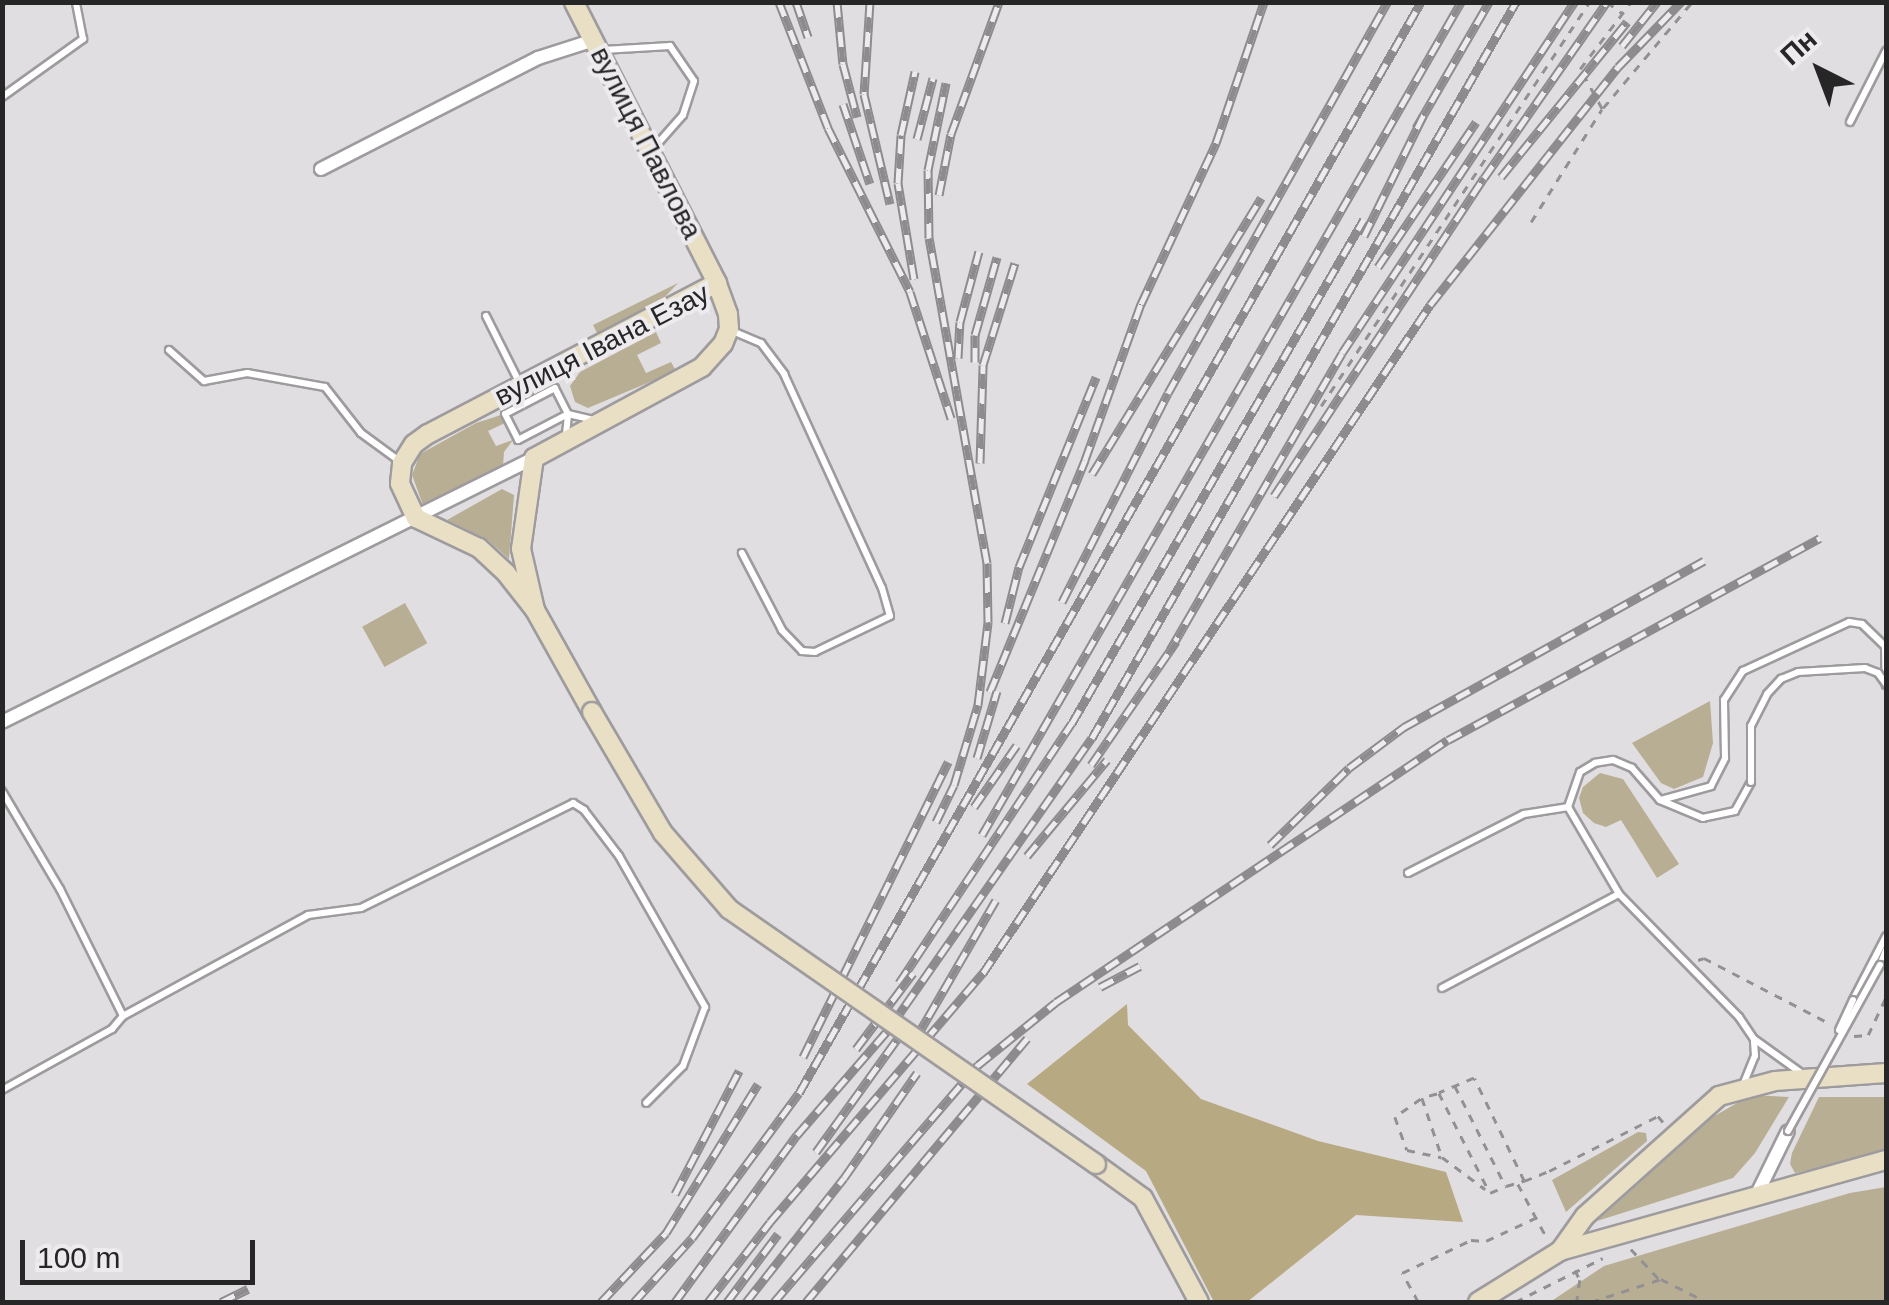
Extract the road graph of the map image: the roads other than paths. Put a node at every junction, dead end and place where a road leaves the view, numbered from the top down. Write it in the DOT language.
graph roads {
  1 [pos="76,2"];
  2 [pos="574,2"];
  3 [pos="597,45"];
  4 [pos="1886,50"];
  5 [pos="2,97"];
  6 [pos="1850,122"];
  7 [pos="651,151"];
  8 [pos="321,170"];
  9 [pos="717,284"];
  10 [pos="486,316"];
  11 [pos="729,330"];
  12 [pos="170,350"];
  13 [pos="562,363"];
  14 [pos="520,386"];
  15 [pos="555,388"];
  16 [pos="486,404"];
  17 [pos="504,414"];
  18 [pos="568,414"];
  19 [pos="600,421"];
  20 [pos="518,440"];
  21 [pos="566,440"];
  22 [pos="534,458"];
  23 [pos="402,463"];
  24 [pos="416,518"];
  25 [pos="742,553"];
  26 [pos="535,610"];
  27 [pos="1886,686"];
  28 [pos="2,722"];
  29 [pos="2,791"];
  30 [pos="1660,800"];
  31 [pos="1568,807"];
  32 [pos="1408,873"];
  33 [pos="1619,894"];
  34 [pos="1886,936"];
  35 [pos="1886,950"];
  36 [pos="1442,988"];
  37 [pos="123,1016"];
  38 [pos="1754,1039"];
  39 [pos="1883,1076"];
  40 [pos="1808,1087"];
  41 [pos="1742,1088"];
  42 [pos="2,1090"];
  43 [pos="646,1103"];
  44 [pos="1788,1132"];
  45 [pos="1886,1160"];
  46 [pos="1756,1196"];
  47 [pos="1558,1252"];
  48 [pos="1199,1302"];
  49 [pos="1478,1302"];
  1 -- 5 [label="lane"];
  2 -- 3 [label="main road, вулиця Павлова"];
  3 -- 7 [label="main road, вулиця Павлова"];
  3 -- 7 [label="lane"];
  3 -- 8 [label="street"];
  4 -- 6 [label="lane"];
  7 -- 9 [label="main road, вулиця Павлова"];
  9 -- 11 [label="main road, вулиця Івана Езау"];
  9 -- 13 [label="main road, вулиця Івана Езау"];
  10 -- 14 [label="lane"];
  11 -- 19 [label="main road, вулиця Івана Езау"];
  11 -- 25 [label="lane"];
  12 -- 23 [label="lane"];
  13 -- 14 [label="main road, вулиця Івана Езау"];
  13 -- 15 [label="lane"];
  14 -- 16 [label="main road, вулиця Івана Езау"];
  15 -- 17 [label="lane"];
  15 -- 18 [label="lane"];
  16 -- 17 [label="lane"];
  16 -- 23 [label="main road, вулиця Івана Езау"];
  17 -- 20 [label="lane"];
  18 -- 19 [label="lane"];
  18 -- 20 [label="lane"];
  18 -- 21 [label="lane"];
  19 -- 21 [label="main road, вулиця Івана Езау"];
  20 -- 22 [label="lane"];
  21 -- 22 [label="main road, вулиця Івана Езау"];
  22 -- 24 [label="street, вулиця Івана Езау"];
  22 -- 26 [label="main road"];
  23 -- 24 [label="main road"];
  24 -- 26 [label="main road"];
  24 -- 28 [label="street, вулиця Івана Езау"];
  26 -- 48 [label="main road, bridge"];
  27 -- 30 [label="lane, bridge"];
  27 -- 30 [label="lane"];
  29 -- 37 [label="lane"];
  30 -- 31 [label="lane"];
  31 -- 32 [label="lane"];
  31 -- 33 [label="lane"];
  33 -- 36 [label="lane"];
  33 -- 38 [label="lane"];
  34 -- 40 [label="lane, bridge"];
  35 -- 40 [label="lane, bridge"];
  37 -- 42 [label="lane"];
  37 -- 43 [label="lane"];
  38 -- 40 [label="lane"];
  38 -- 41 [label="lane"];
  39 -- 40 [label="main road"];
  40 -- 41 [label="main road"];
  40 -- 44 [label="lane, bridge"];
  41 -- 47 [label="main road"];
  44 -- 46 [label="street"];
  45 -- 46 [label="main road"];
  46 -- 47 [label="main road"];
  47 -- 49 [label="main road"];
}
